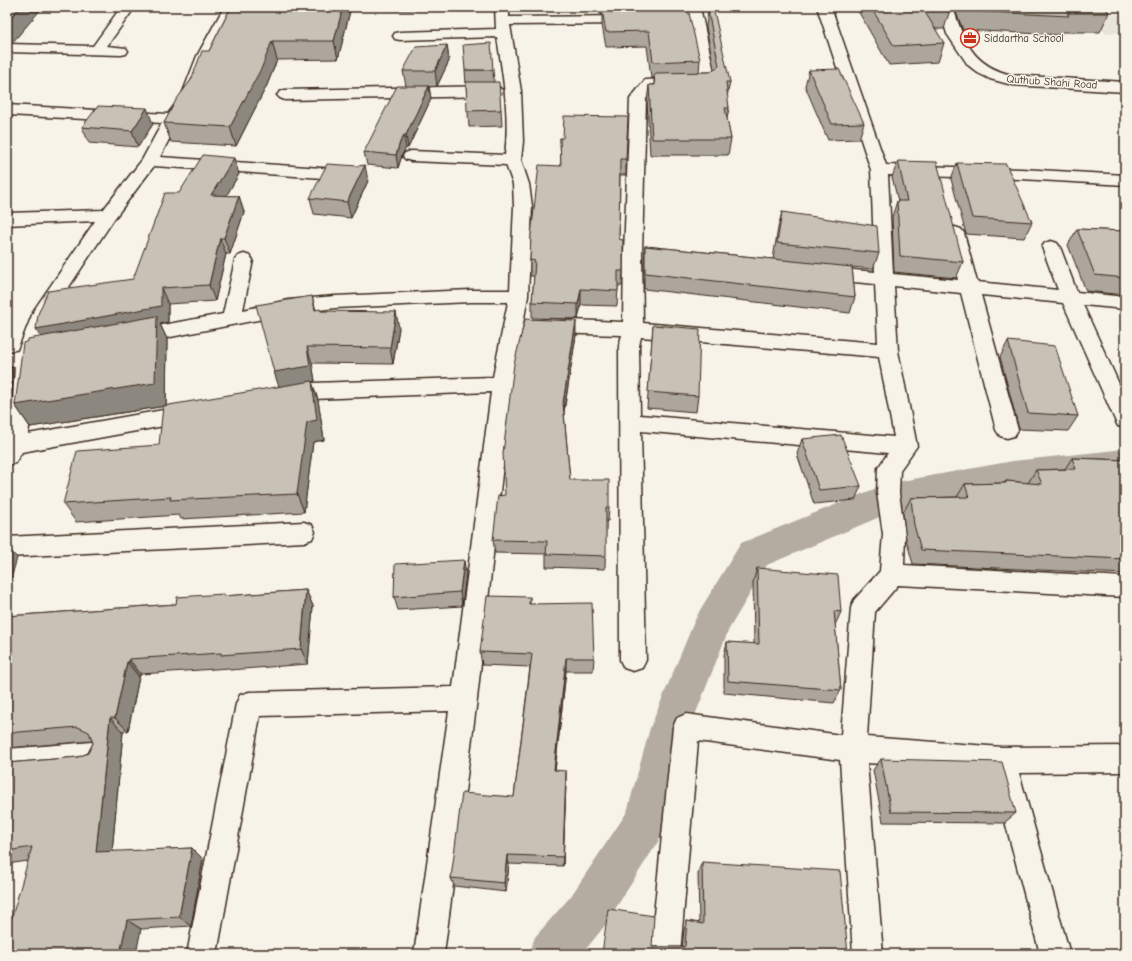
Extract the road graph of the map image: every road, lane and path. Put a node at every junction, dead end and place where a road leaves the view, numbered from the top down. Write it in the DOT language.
graph roads {
  1 [pos="128,7"];
  2 [pos="231,7"];
  3 [pos="824,7"];
  4 [pos="946,7"];
  5 [pos="689,15"];
  6 [pos="648,20"];
  7 [pos="503,21"];
  8 [pos="400,36"];
  9 [pos="7,48"];
  10 [pos="97,50"];
  11 [pos="121,51"];
  12 [pos="1125,87"];
  13 [pos="513,91"];
  14 [pos="285,95"];
  15 [pos="7,110"];
  16 [pos="172,119"];
  17 [pos="411,156"];
  18 [pos="513,160"];
  19 [pos="149,161"];
  20 [pos="879,170"];
  21 [pos="361,176"];
  22 [pos="1125,180"];
  23 [pos="108,215"];
  24 [pos="951,218"];
  25 [pos="7,219"];
  26 [pos="1051,247"];
  27 [pos="244,260"];
  28 [pos="805,271"];
  29 [pos="884,279"];
  30 [pos="969,288"];
  31 [pos="519,296"];
  32 [pos="1070,297"];
  33 [pos="1125,303"];
  34 [pos="231,319"];
  35 [pos="514,325"];
  36 [pos="633,329"];
  37 [pos="117,340"];
  38 [pos="64,350"];
  39 [pos="888,351"];
  40 [pos="26,356"];
  41 [pos="7,360"];
  42 [pos="502,384"];
  43 [pos="266,400"];
  44 [pos="211,410"];
  45 [pos="1125,420"];
  46 [pos="631,422"];
  47 [pos="1007,430"];
  48 [pos="906,446"];
  49 [pos="10,449"];
  50 [pos="304,532"];
  51 [pos="7,547"];
  52 [pos="892,575"];
  53 [pos="1125,587"];
  54 [pos="633,660"];
  55 [pos="464,699"];
  56 [pos="853,749"];
  57 [pos="92,755"];
  58 [pos="1125,759"];
  59 [pos="1002,760"];
  60 [pos="7,762"];
  61 [pos="202,954"];
  62 [pos="428,954"];
  63 [pos="665,954"];
  64 [pos="868,954"];
  65 [pos="1055,954"];
  1 -- 10 [label="street"];
  2 -- 16 [label="street"];
  3 -- 20 [label="street"];
  4 -- 12 [label="street, Quthub Shahi Road"];
  5 -- 36 [label="street"];
  6 -- 7 [label="street"];
  7 -- 8 [label="street"];
  7 -- 13 [label="street"];
  9 -- 10 [label="street"];
  10 -- 11 [label="street"];
  13 -- 14 [label="street"];
  13 -- 18 [label="street"];
  15 -- 16 [label="street"];
  16 -- 19 [label="street"];
  17 -- 18 [label="street"];
  18 -- 31 [label="street"];
  19 -- 21 [label="street"];
  19 -- 23 [label="street"];
  20 -- 22 [label="street"];
  20 -- 29 [label="street"];
  23 -- 25 [label="street"];
  23 -- 40 [label="street"];
  24 -- 30 [label="street"];
  26 -- 32 [label="street"];
  27 -- 34 [label="street"];
  28 -- 29 [label="street"];
  29 -- 30 [label="street"];
  29 -- 39 [label="street"];
  30 -- 32 [label="street"];
  30 -- 47 [label="street"];
  31 -- 34 [label="street"];
  31 -- 35 [label="street"];
  32 -- 33 [label="street"];
  32 -- 45 [label="street"];
  34 -- 37 [label="street"];
  35 -- 36 [label="street"];
  35 -- 42 [label="street"];
  36 -- 39 [label="street"];
  36 -- 46 [label="street"];
  38 -- 40 [label="street"];
  39 -- 48 [label="street"];
  40 -- 41 [label="street"];
  40 -- 49 [label="street"];
  42 -- 43 [label="street"];
  42 -- 55 [label="street"];
  44 -- 49 [label="street"];
  46 -- 48 [label="street"];
  46 -- 54 [label="street"];
  48 -- 52 [label="street"];
  50 -- 51 [label="street"];
  52 -- 53 [label="street"];
  52 -- 56 [label="street"];
  55 -- 61 [label="street"];
  55 -- 62 [label="street"];
  56 -- 59 [label="street"];
  56 -- 63 [label="street"];
  56 -- 64 [label="street"];
  57 -- 60 [label="street"];
  58 -- 59 [label="street"];
  59 -- 65 [label="street"];
}
